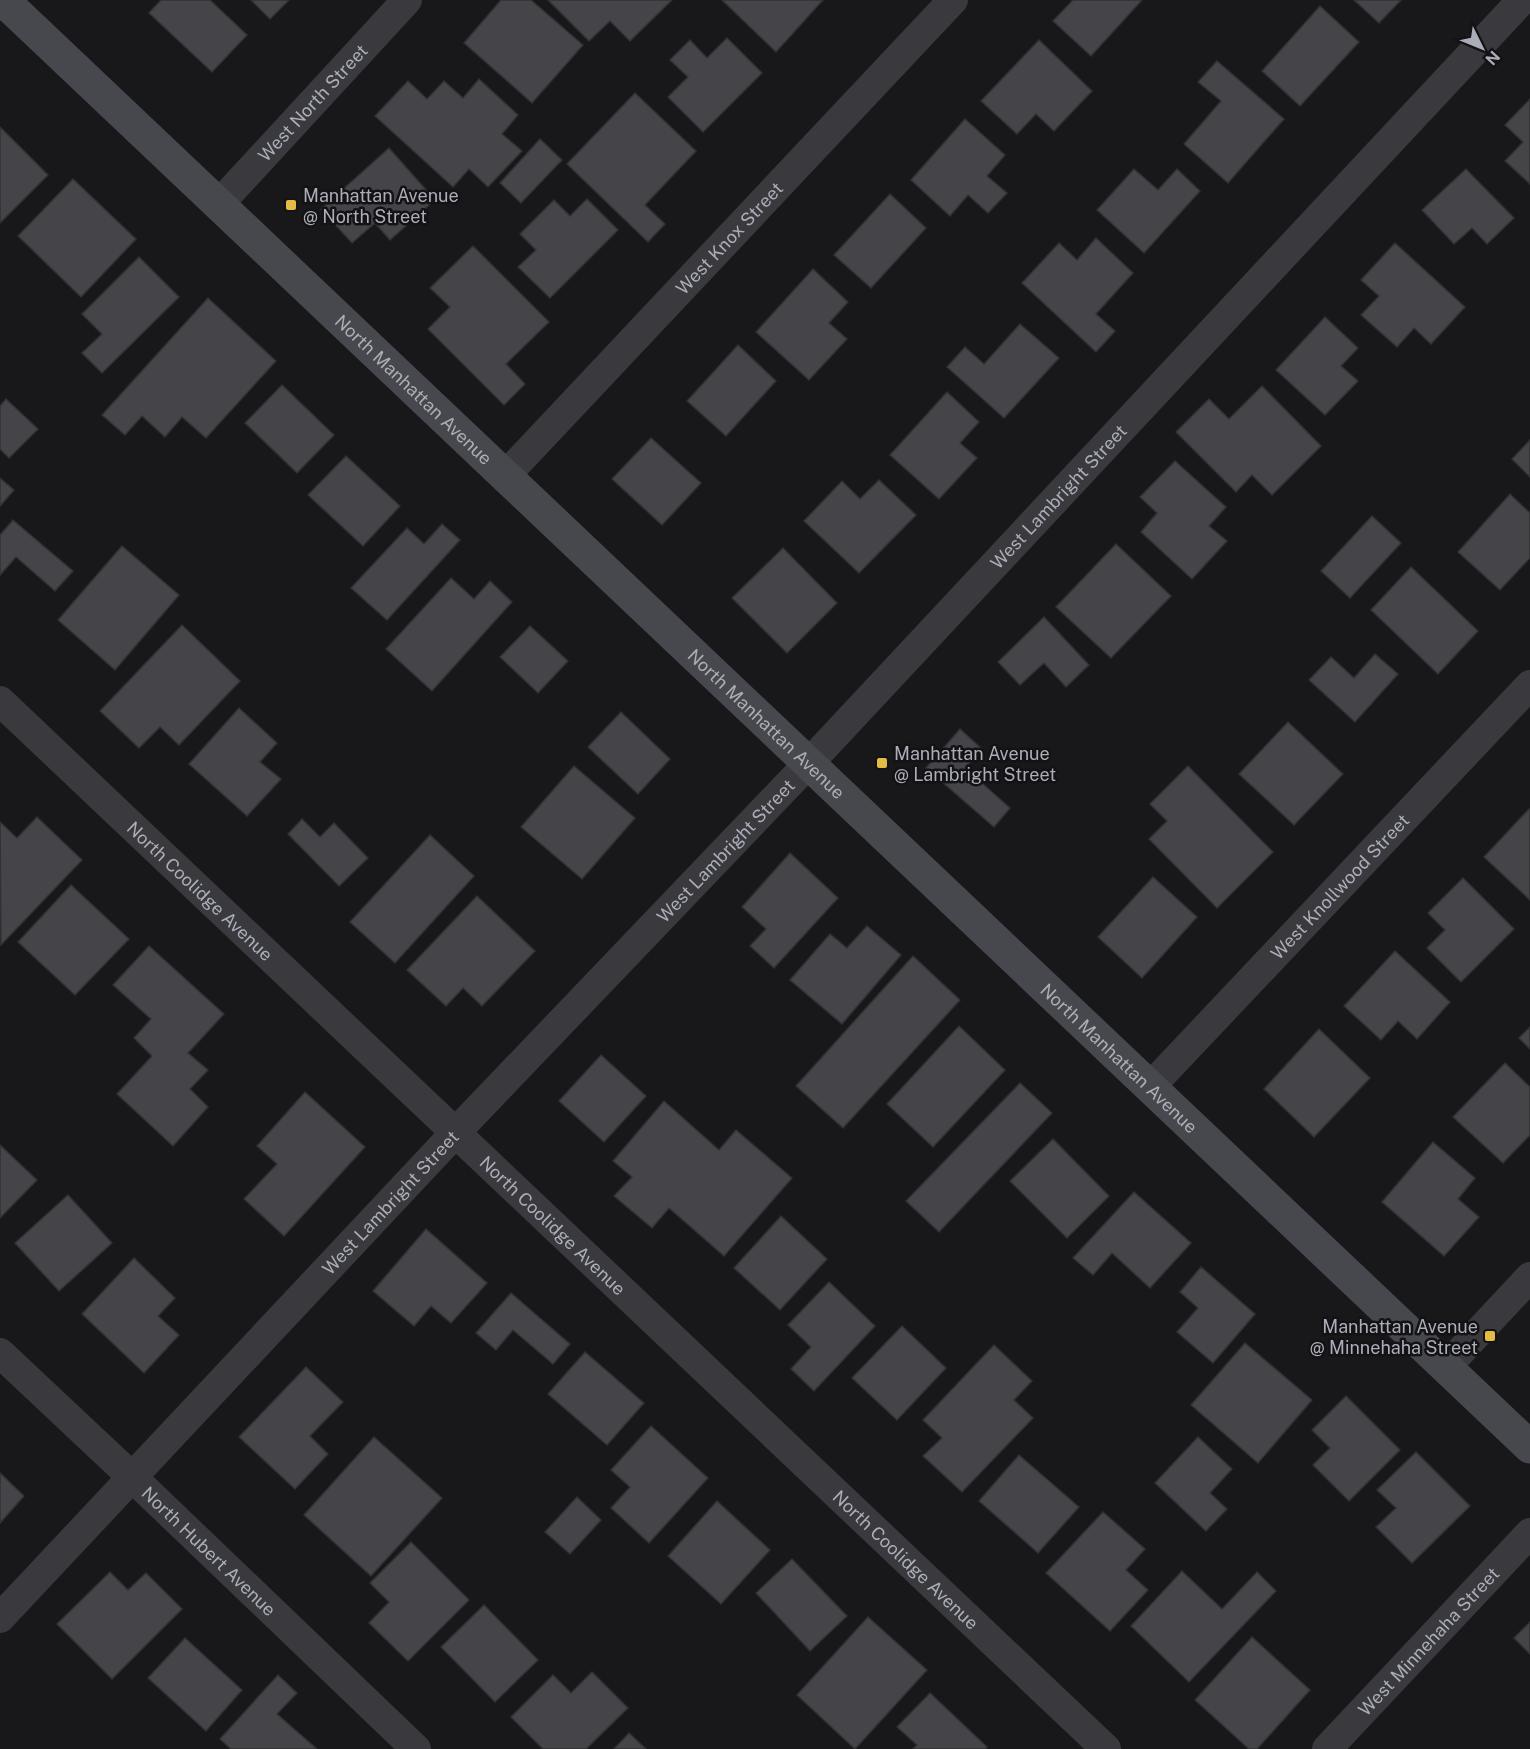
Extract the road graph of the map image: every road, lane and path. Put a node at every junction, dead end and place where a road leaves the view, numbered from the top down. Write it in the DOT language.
graph roads {
  1 [pos="407,0"];
  2 [pos="953,0"];
  3 [pos="1522,0"];
  4 [pos="6,12"];
  5 [pos="219,204"];
  6 [pos="505,476"];
  7 [pos="1530,685"];
  8 [pos="0,701"];
  9 [pos="809,763"];
  10 [pos="1150,1086"];
  11 [pos="456,1132"];
  12 [pos="1530,1277"];
  13 [pos="0,1353"];
  14 [pos="1446,1367"];
  15 [pos="1530,1447"];
  16 [pos="132,1477"];
  17 [pos="1530,1533"];
  18 [pos="0,1618"];
  19 [pos="416,1749"];
  20 [pos="1106,1749"];
  21 [pos="1327,1749"];
  1 -- 5 [label="street, West North Street"];
  2 -- 6 [label="street, West Knox Street"];
  3 -- 9 [label="street, West Lambright Street"];
  4 -- 5 [label="street, North Manhattan Avenue"];
  5 -- 6 [label="street, North Manhattan Avenue"];
  6 -- 9 [label="street, North Manhattan Avenue"];
  7 -- 10 [label="street, West Knollwood Street"];
  8 -- 11 [label="street, North Coolidge Avenue"];
  9 -- 10 [label="street, North Manhattan Avenue"];
  9 -- 11 [label="street, West Lambright Street"];
  10 -- 14 [label="street, North Manhattan Avenue"];
  11 -- 16 [label="street, West Lambright Street"];
  11 -- 20 [label="street, North Coolidge Avenue"];
  12 -- 14 [label="street"];
  13 -- 16 [label="street, North Hubert Avenue"];
  14 -- 15 [label="street, North Manhattan Avenue"];
  16 -- 18 [label="street, West Lambright Street"];
  16 -- 19 [label="street, North Hubert Avenue"];
  17 -- 21 [label="street, West Minnehaha Street"];
}
